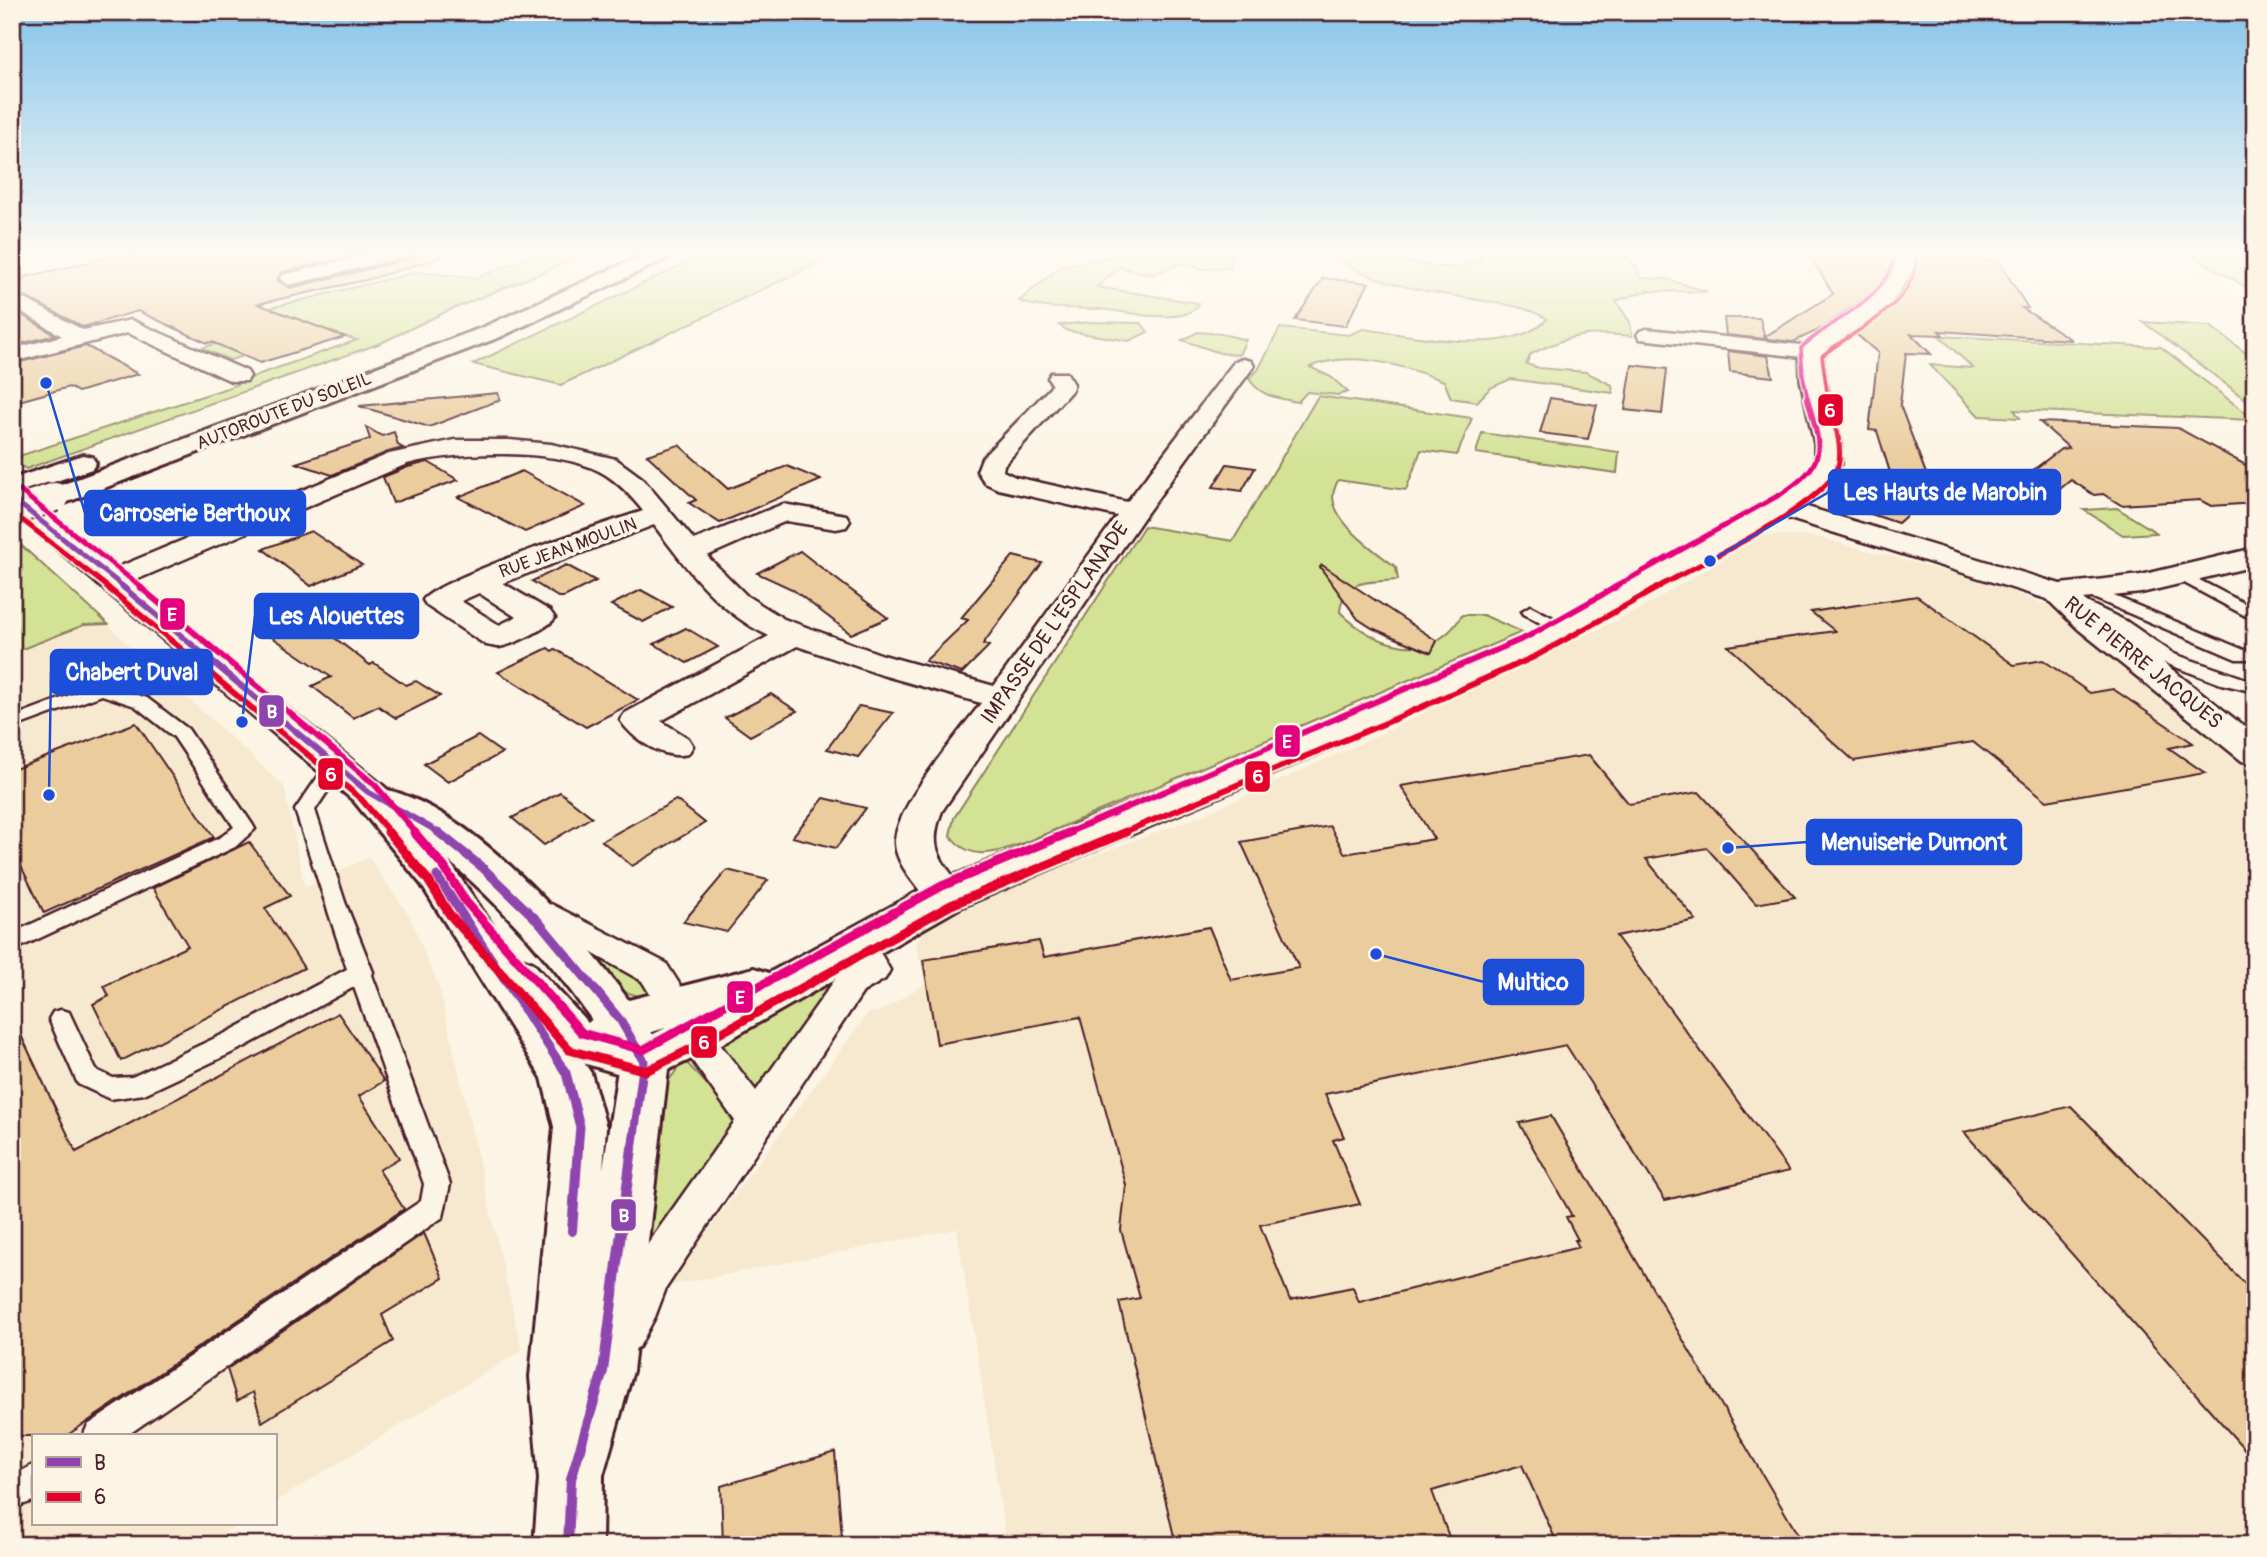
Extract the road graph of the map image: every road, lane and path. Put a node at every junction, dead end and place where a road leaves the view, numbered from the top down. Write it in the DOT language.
graph roads {
  1 [pos="56,324"];
  2 [pos="460,324"];
  3 [pos="510,324"];
  4 [pos="1848,324"];
  5 [pos="1647,335"];
  6 [pos="79,337"];
  7 [pos="1811,352"];
  8 [pos="12,356"];
  9 [pos="1243,366"];
  10 [pos="239,376"];
  11 [pos="1059,378"];
  12 [pos="12,488"];
  13 [pos="37,502"];
  14 [pos="1781,507"];
  15 [pos="1134,512"];
  16 [pos="658,515"];
  17 [pos="836,521"];
  18 [pos="689,553"];
  19 [pos="2255,557"];
  20 [pos="2182,576"];
  21 [pos="114,579"];
  22 [pos="480,581"];
  23 [pos="2090,591"];
  24 [pos="2058,593"];
  25 [pos="1530,611"];
  26 [pos="2255,616"];
  27 [pos="1563,629"];
  28 [pos="794,635"];
  29 [pos="200,651"];
  30 [pos="2255,654"];
  31 [pos="2255,687"];
  32 [pos="102,689"];
  33 [pos="1002,698"];
  34 [pos="12,723"];
  35 [pos="675,746"];
  36 [pos="2255,753"];
  37 [pos="336,765"];
  38 [pos="368,792"];
  39 [pos="946,896"];
  40 [pos="538,922"];
  41 [pos="12,943"];
  42 [pos="855,945"];
  43 [pos="362,972"];
  44 [pos="61,1019"];
  45 [pos="686,1021"];
  46 [pos="606,1051"];
  47 [pos="757,1121"];
  48 [pos="603,1371"];
  49 [pos="102,1434"];
  50 [pos="571,1479"];
  51 [pos="568,1545"];
  1 -- 6 [label="street"];
  2 -- 13 [label="main road, AUTOROUTE DU SOLEIL"];
  3 -- 13 [label="main road, AUTOROUTE DU SOLEIL"];
  4 -- 7 [label="main road"];
  5 -- 7 [label="street"];
  6 -- 8 [label="street"];
  6 -- 10 [label="street"];
  7 -- 14 [label="main road"];
  9 -- 15 [label="street"];
  11 -- 15 [label="street, IMPASSE DE L'ESPLANADE"];
  12 -- 13 [label="main road, AUTOROUTE DU SOLEIL"];
  13 -- 21 [label="main road"];
  14 -- 24 [label="street"];
  14 -- 27 [label="main road"];
  15 -- 33 [label="street, IMPASSE DE L'ESPLANADE"];
  16 -- 18 [label="street, RUE JEAN MOULIN"];
  16 -- 21 [label="street, RUE JEAN MOULIN"];
  16 -- 22 [label="street, RUE JEAN MOULIN"];
  17 -- 18 [label="street"];
  18 -- 28 [label="street, RUE JEAN MOULIN"];
  19 -- 20 [label="street, RUE PIERRE JACQUES"];
  20 -- 23 [label="street, RUE PIERRE JACQUES"];
  20 -- 26 [label="lane"];
  21 -- 29 [label="main road"];
  23 -- 24 [label="street, RUE PIERRE JACQUES"];
  23 -- 30 [label="lane"];
  24 -- 31 [label="lane"];
  24 -- 36 [label="street, RUE PIERRE JACQUES"];
  25 -- 27 [label="lane"];
  27 -- 39 [label="main road"];
  28 -- 33 [label="street, RUE JEAN MOULIN"];
  28 -- 35 [label="street"];
  29 -- 32 [label="lane"];
  29 -- 37 [label="main road"];
  32 -- 34 [label="lane"];
  32 -- 41 [label="lane"];
  33 -- 39 [label="street, IMPASSE DE L'ESPLANADE"];
  37 -- 38 [label="main road"];
  37 -- 43 [label="lane"];
  38 -- 40 [label="main road"];
  38 -- 46 [label="main road"];
  39 -- 42 [label="main road"];
  40 -- 45 [label="street"];
  40 -- 46 [label="main road"];
  42 -- 45 [label="main road"];
  42 -- 47 [label="street"];
  43 -- 44 [label="lane"];
  43 -- 49 [label="lane"];
  45 -- 46 [label="main road"];
  45 -- 47 [label="street"];
  46 -- 48 [label="main road"];
  46 -- 50 [label="main road"];
  47 -- 48 [label="street"];
  48 -- 50 [label="main road"];
  50 -- 51 [label="main road"];
}
